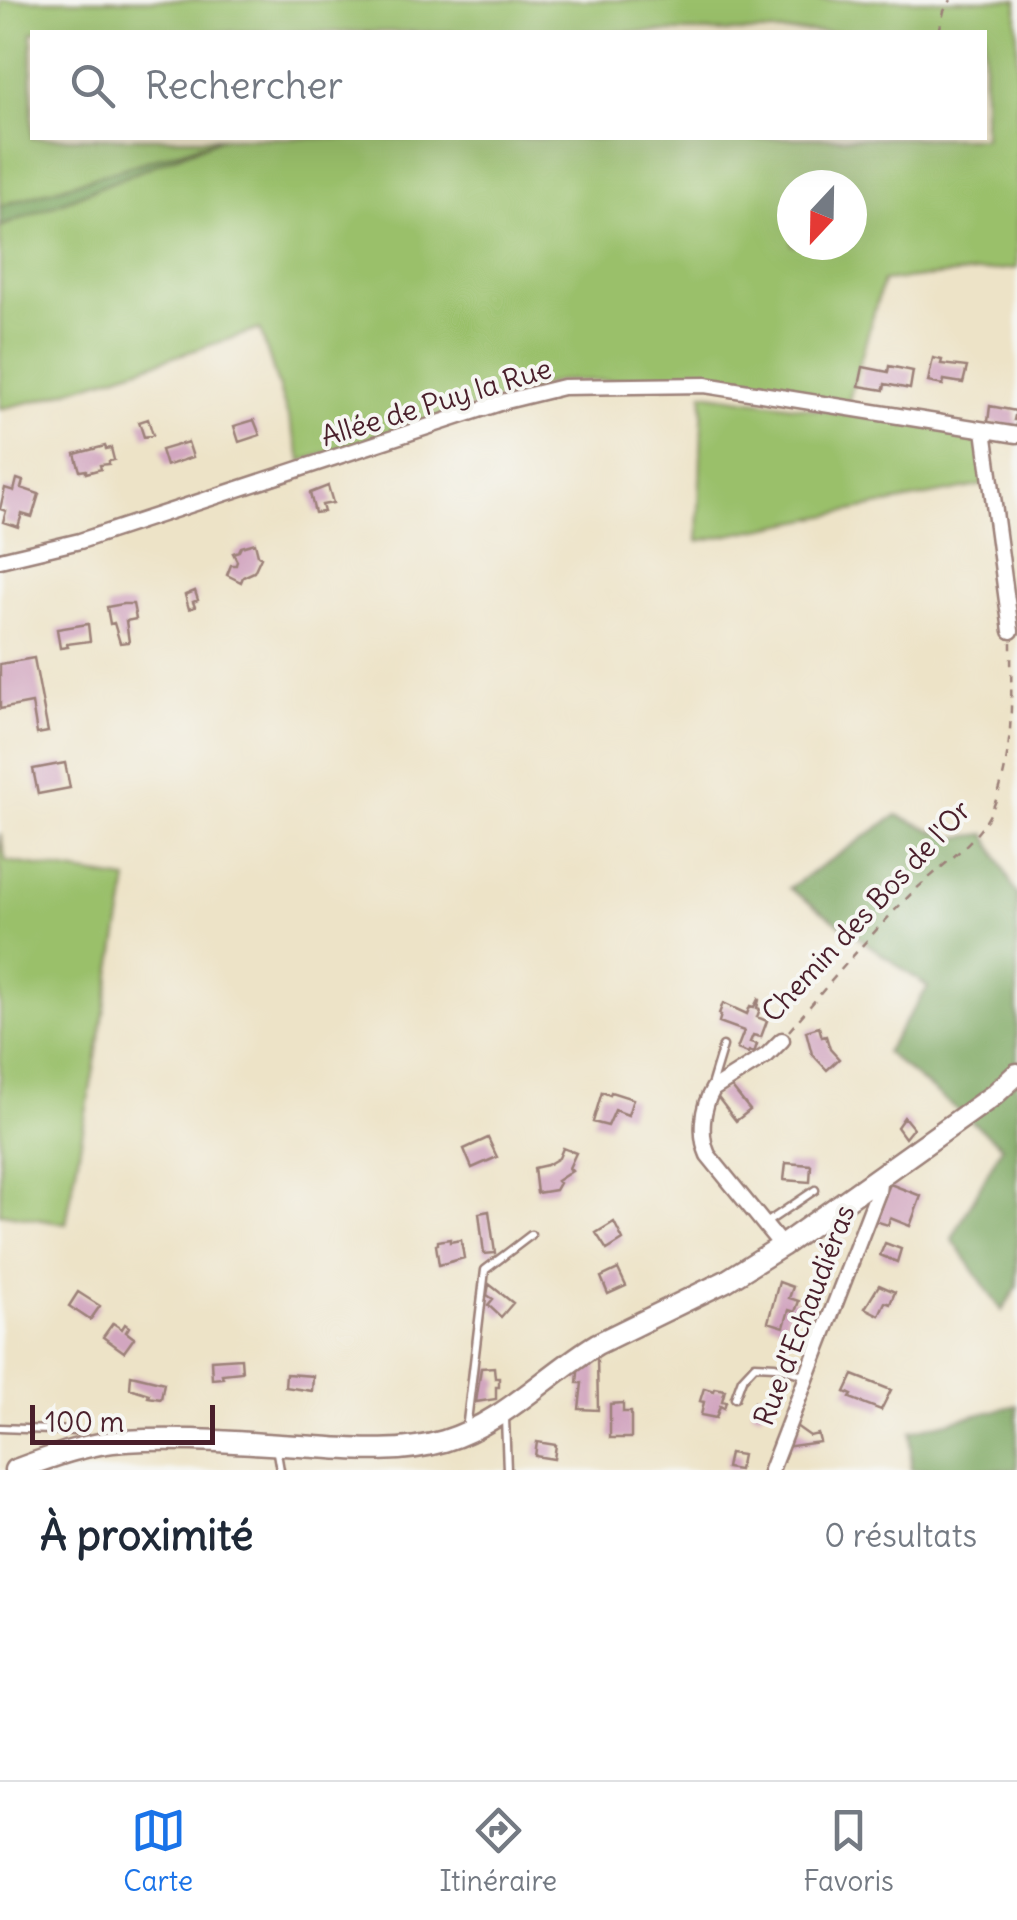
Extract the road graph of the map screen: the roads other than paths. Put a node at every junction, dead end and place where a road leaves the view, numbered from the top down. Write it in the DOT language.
graph roads {
  1 [pos="984,430"];
  2 [pos="1017,435"];
  3 [pos="0,560"];
  4 [pos="1012,631"];
  5 [pos="782,1040"];
  6 [pos="723,1046"];
  7 [pos="1017,1074"];
  8 [pos="709,1096"];
  9 [pos="876,1178"];
  10 [pos="815,1190"];
  11 [pos="765,1224"];
  12 [pos="531,1235"];
  13 [pos="782,1246"];
  14 [pos="808,1377"];
  15 [pos="735,1398"];
  16 [pos="503,1412"];
  17 [pos="0,1428"];
  18 [pos="76,1431"];
  19 [pos="466,1433"];
  20 [pos="276,1445"];
  21 [pos="15,1470"];
  22 [pos="280,1470"];
  23 [pos="507,1470"];
  24 [pos="771,1470"];
  1 -- 2 [label="street, Allée de Puy la Rue"];
  1 -- 3 [label="street, Allée de Puy la Rue"];
  1 -- 4 [label="street"];
  5 -- 8 [label="street, Chemin des Bos de l'Or"];
  6 -- 8 [label="lane"];
  7 -- 9 [label="main road"];
  8 -- 11 [label="street"];
  9 -- 13 [label="main road"];
  9 -- 14 [label="street, Rue d'Echaudiéras"];
  10 -- 11 [label="lane"];
  11 -- 13 [label="street"];
  12 -- 19 [label="lane"];
  13 -- 16 [label="main road"];
  14 -- 15 [label="lane"];
  14 -- 24 [label="street, Rue d'Echaudiéras"];
  16 -- 19 [label="main road"];
  16 -- 23 [label="lane"];
  17 -- 18 [label="lane"];
  19 -- 20 [label="main road"];
  20 -- 21 [label="main road"];
  20 -- 22 [label="lane"];
}
